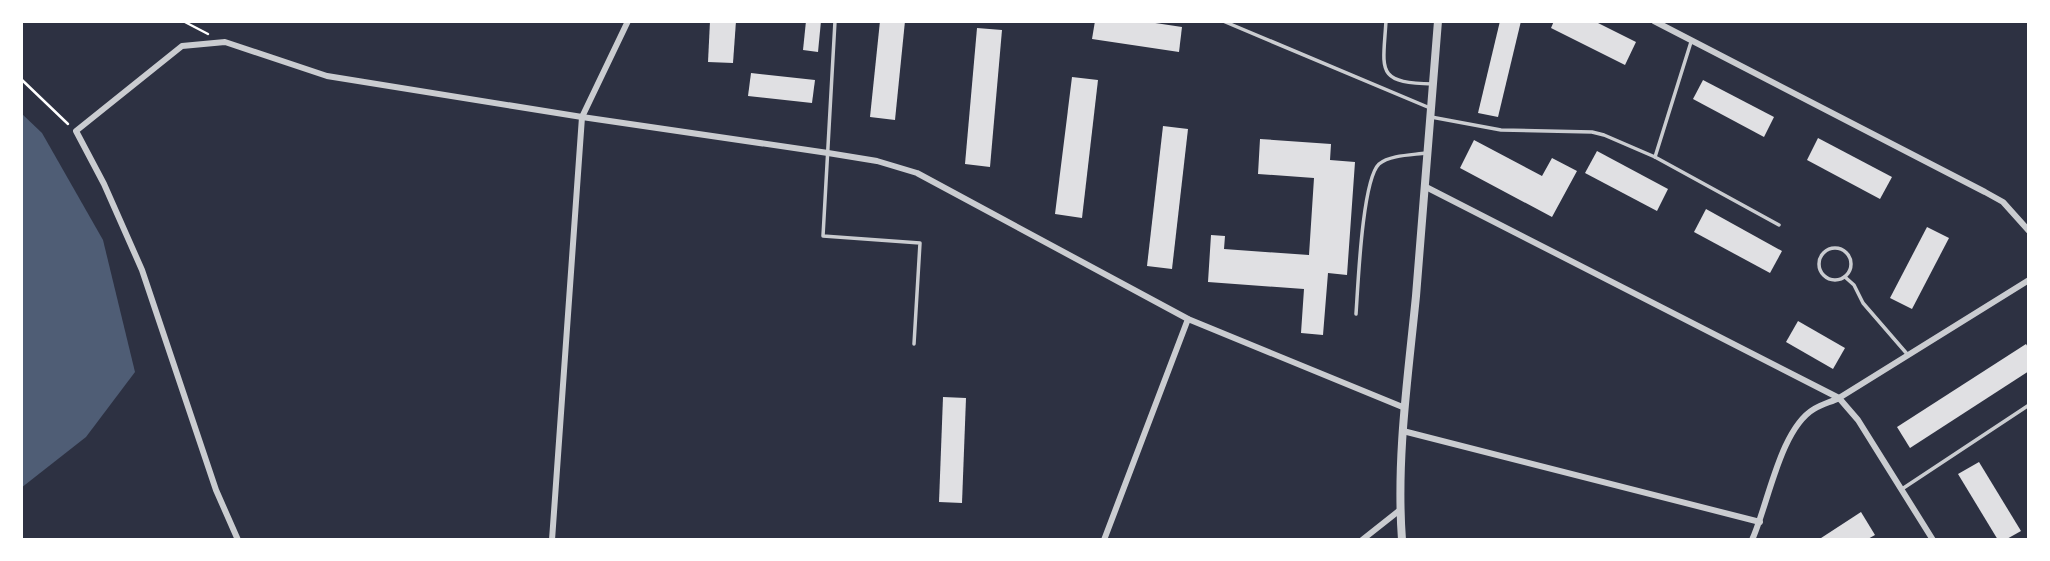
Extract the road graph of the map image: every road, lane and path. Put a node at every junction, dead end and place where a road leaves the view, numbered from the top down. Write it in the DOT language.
graph roads {
  1 [pos="183,21"];
  2 [pos="628,21"];
  3 [pos="835,21"];
  4 [pos="1223,21"];
  5 [pos="1386,21"];
  6 [pos="1438,21"];
  7 [pos="1654,21"];
  8 [pos="1692,40"];
  9 [pos="225,42"];
  10 [pos="21,79"];
  11 [pos="1433,84"];
  12 [pos="1431,113"];
  13 [pos="582,117"];
  14 [pos="76,131"];
  15 [pos="828,153"];
  16 [pos="1428,153"];
  17 [pos="1655,157"];
  18 [pos="1426,187"];
  19 [pos="1779,225"];
  20 [pos="2029,231"];
  21 [pos="1845,277"];
  22 [pos="2029,280"];
  23 [pos="1356,314"];
  24 [pos="1188,320"];
  25 [pos="914,344"];
  26 [pos="1908,355"];
  27 [pos="1839,398"];
  28 [pos="2029,405"];
  29 [pos="1405,408"];
  30 [pos="1403,431"];
  31 [pos="1902,489"];
  32 [pos="1400,510"];
  33 [pos="1760,522"];
  34 [pos="238,540"];
  35 [pos="552,540"];
  36 [pos="1104,540"];
  37 [pos="1362,540"];
  38 [pos="1402,540"];
  39 [pos="1752,540"];
  40 [pos="1933,540"];
  1 -- 9 [label="path"];
  2 -- 13 [label="street"];
  3 -- 15 [label="lane"];
  4 -- 12 [label="lane"];
  5 -- 11 [label="lane"];
  6 -- 11 [label="street"];
  7 -- 8 [label="street"];
  8 -- 17 [label="lane"];
  8 -- 20 [label="street"];
  9 -- 13 [label="street"];
  9 -- 14 [label="street"];
  10 -- 14 [label="path"];
  11 -- 12 [label="street"];
  12 -- 16 [label="street"];
  12 -- 17 [label="lane"];
  13 -- 15 [label="street"];
  13 -- 35 [label="street"];
  14 -- 34 [label="street"];
  15 -- 24 [label="street"];
  15 -- 25 [label="lane"];
  16 -- 18 [label="street"];
  16 -- 23 [label="lane"];
  17 -- 19 [label="lane"];
  18 -- 27 [label="street"];
  18 -- 29 [label="street"];
  21 -- 21 [label="lane"];
  21 -- 26 [label="lane"];
  22 -- 26 [label="street"];
  24 -- 29 [label="street"];
  24 -- 36 [label="street"];
  26 -- 27 [label="street"];
  27 -- 31 [label="street"];
  27 -- 33 [label="street"];
  28 -- 31 [label="lane"];
  29 -- 30 [label="street"];
  30 -- 32 [label="street"];
  30 -- 33 [label="street"];
  31 -- 40 [label="street"];
  32 -- 37 [label="street"];
  32 -- 38 [label="street"];
  33 -- 39 [label="street"];
}
